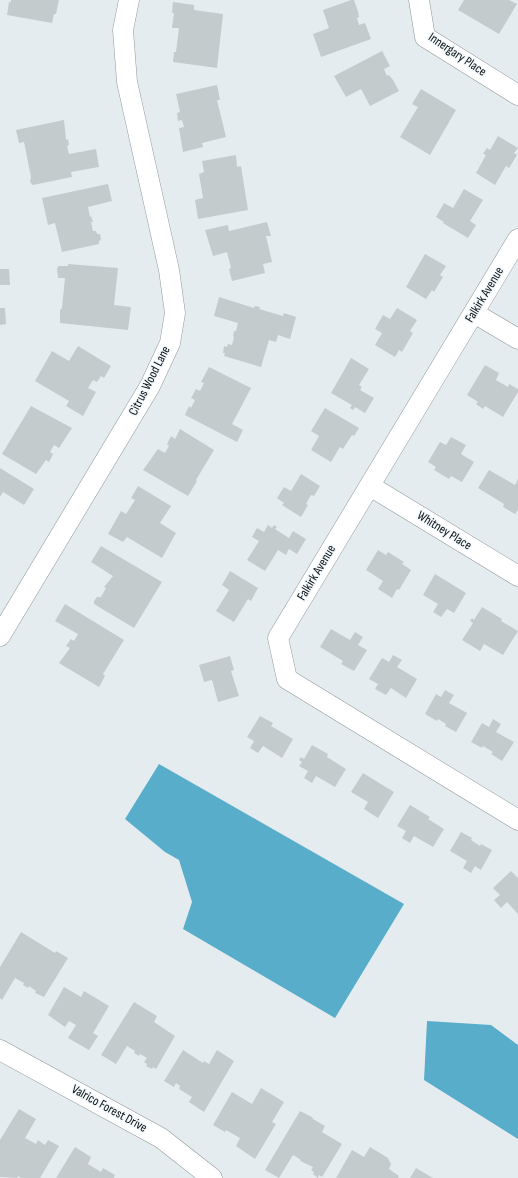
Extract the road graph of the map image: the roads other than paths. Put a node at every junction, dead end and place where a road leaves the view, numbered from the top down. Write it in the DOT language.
graph roads {
  1 [pos="129,0"];
  2 [pos="419,0"];
  3 [pos="518,95"];
  4 [pos="518,239"];
  5 [pos="474,313"];
  6 [pos="518,339"];
  7 [pos="370,486"];
  8 [pos="518,576"];
  9 [pos="0,636"];
  10 [pos="518,820"];
  11 [pos="0,1050"];
  12 [pos="212,1178"];
  1 -- 9 [label="street, Citrus Wood Lane"];
  2 -- 3 [label="street, Innergary Place"];
  4 -- 5 [label="street, Falkirk Avenue"];
  5 -- 6 [label="street"];
  5 -- 7 [label="street, Falkirk Avenue"];
  7 -- 8 [label="street, Whitney Place"];
  7 -- 10 [label="street, Falkirk Avenue"];
  11 -- 12 [label="street, Valrico Forest Drive"];
}
